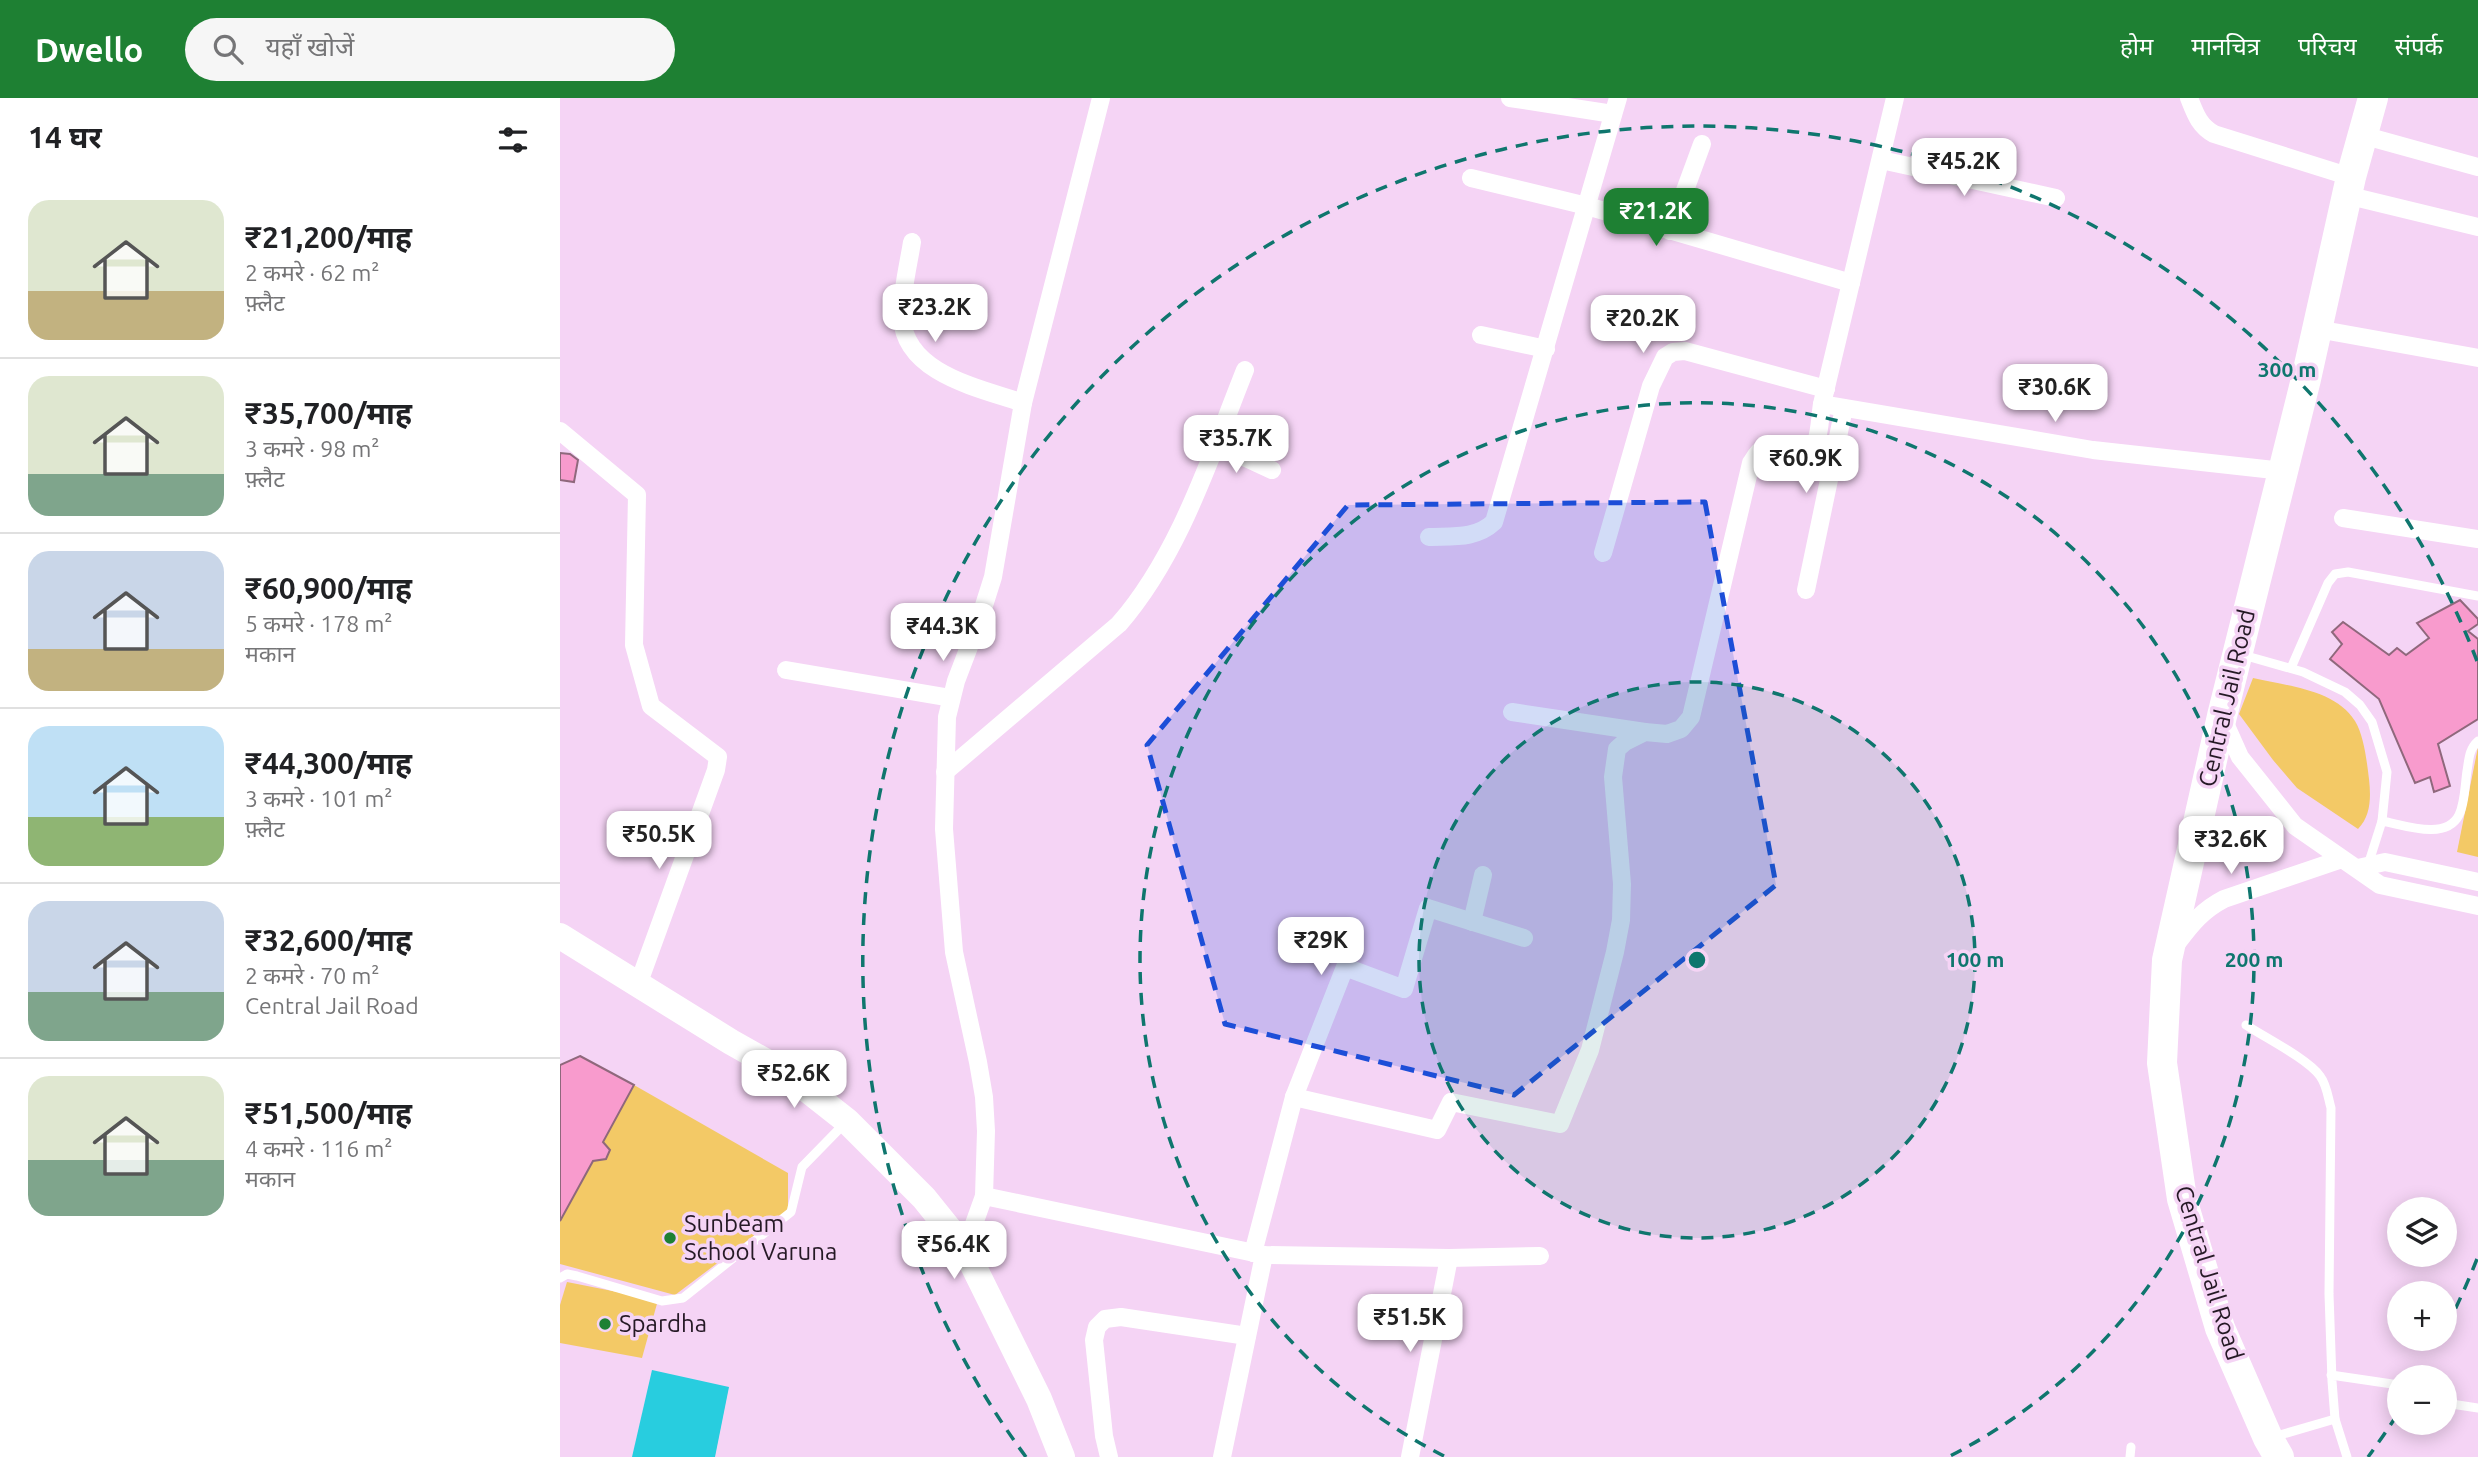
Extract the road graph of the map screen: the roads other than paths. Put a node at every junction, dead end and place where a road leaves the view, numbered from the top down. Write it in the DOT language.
graph roads {
  1 [pos="1101,98"];
  2 [pos="1510,98"];
  3 [pos="1895,98"];
  4 [pos="2189,98"];
  5 [pos="2373,98"];
  6 [pos="1615,106"];
  7 [pos="2362,135"];
  8 [pos="1702,144"];
  9 [pos="1881,160"];
  10 [pos="2478,167"];
  11 [pos="1471,178"];
  12 [pos="2349,186"];
  13 [pos="2056,198"];
  14 [pos="1587,206"];
  15 [pos="2478,227"];
  16 [pos="1670,231"];
  17 [pos="912,242"];
  18 [pos="1851,283"];
  19 [pos="2317,329"];
  20 [pos="1481,335"];
  21 [pos="1546,349"];
  22 [pos="2478,358"];
  23 [pos="1245,370"];
  24 [pos="1824,396"];
  25 [pos="1023,403"];
  26 [pos="1844,408"];
  27 [pos="560,431"];
  28 [pos="1216,444"];
  29 [pos="1272,470"];
  30 [pos="2283,471"];
  31 [pos="2343,518"];
  32 [pos="1429,537"];
  33 [pos="2478,540"];
  34 [pos="1603,553"];
  35 [pos="1806,590"];
  36 [pos="2478,596"];
  37 [pos="2238,654"];
  38 [pos="2291,668"];
  39 [pos="786,670"];
  40 [pos="951,698"];
  41 [pos="1512,712"];
  42 [pos="2222,716"];
  43 [pos="1645,732"];
  44 [pos="2478,741"];
  45 [pos="945,772"];
  46 [pos="2382,821"];
  47 [pos="2356,864"];
  48 [pos="1483,875"];
  49 [pos="2478,882"];
  50 [pos="2478,906"];
  51 [pos="1472,922"];
  52 [pos="560,936"];
  53 [pos="1524,938"];
  54 [pos="2166,960"];
  55 [pos="638,985"];
  56 [pos="2246,1025"];
  57 [pos="1294,1097"];
  58 [pos="839,1115"];
  59 [pos="984,1196"];
  60 [pos="965,1249"];
  61 [pos="1259,1254"];
  62 [pos="1541,1256"];
  63 [pos="1448,1258"];
  64 [pos="560,1278"];
  65 [pos="1247,1336"];
  66 [pos="2331,1375"];
  67 [pos="2387,1383"];
  68 [pos="1039,1399"];
  69 [pos="2457,1405"];
  70 [pos="2478,1408"];
  71 [pos="2335,1419"];
  72 [pos="2131,1447"];
  73 [pos="2274,1448"];
  74 [pos="1050,1457"];
  75 [pos="1062,1457"];
  76 [pos="1109,1457"];
  77 [pos="1222,1457"];
  78 [pos="1410,1457"];
  79 [pos="2130,1457"];
  80 [pos="2347,1457"];
  1 -- 25 [label="street"];
  2 -- 6 [label="street"];
  3 -- 9 [label="street"];
  4 -- 12 [label="street"];
  5 -- 7 [label="main road, Central Jail Road"];
  6 -- 14 [label="street"];
  7 -- 10 [label="street"];
  7 -- 12 [label="main road, Central Jail Road"];
  8 -- 16 [label="street"];
  9 -- 13 [label="street"];
  9 -- 18 [label="street"];
  11 -- 14 [label="street"];
  12 -- 15 [label="street"];
  12 -- 19 [label="main road, Central Jail Road"];
  14 -- 16 [label="street"];
  14 -- 21 [label="street"];
  16 -- 18 [label="street"];
  17 -- 25 [label="street"];
  18 -- 24 [label="street"];
  19 -- 22 [label="street"];
  19 -- 30 [label="main road, Central Jail Road"];
  20 -- 21 [label="street"];
  21 -- 32 [label="street"];
  23 -- 28 [label="street"];
  24 -- 26 [label="street"];
  24 -- 34 [label="street"];
  24 -- 43 [label="street"];
  25 -- 40 [label="street"];
  26 -- 30 [label="street"];
  26 -- 35 [label="street"];
  27 -- 55 [label="street"];
  28 -- 29 [label="street"];
  28 -- 45 [label="street"];
  30 -- 37 [label="main road, Central Jail Road"];
  31 -- 33 [label="street"];
  36 -- 38 [label="lane"];
  37 -- 38 [label="lane"];
  37 -- 42 [label="main road, Central Jail Road"];
  38 -- 46 [label="lane"];
  39 -- 40 [label="street"];
  40 -- 45 [label="street"];
  41 -- 43 [label="street"];
  42 -- 47 [label="street"];
  42 -- 54 [label="main road, Central Jail Road"];
  43 -- 57 [label="street"];
  44 -- 46 [label="lane"];
  45 -- 59 [label="street"];
  46 -- 47 [label="lane"];
  47 -- 49 [label="street"];
  47 -- 50 [label="street"];
  47 -- 54 [label="street"];
  48 -- 51 [label="street"];
  51 -- 53 [label="street"];
  51 -- 57 [label="street"];
  52 -- 55 [label="street"];
  54 -- 73 [label="main road, Central Jail Road"];
  55 -- 58 [label="street"];
  56 -- 66 [label="lane"];
  57 -- 61 [label="street"];
  58 -- 60 [label="street"];
  58 -- 64 [label="lane"];
  59 -- 60 [label="street"];
  59 -- 61 [label="street"];
  60 -- 68 [label="street"];
  61 -- 63 [label="street"];
  61 -- 65 [label="street"];
  62 -- 63 [label="street"];
  63 -- 78 [label="street"];
  65 -- 76 [label="street"];
  65 -- 77 [label="street"];
  66 -- 67 [label="lane"];
  66 -- 71 [label="lane"];
  68 -- 74 [label="street"];
  68 -- 75 [label="street"];
  69 -- 70 [label="lane"];
  71 -- 73 [label="lane"];
  71 -- 80 [label="lane"];
  72 -- 79 [label="lane"];
}
